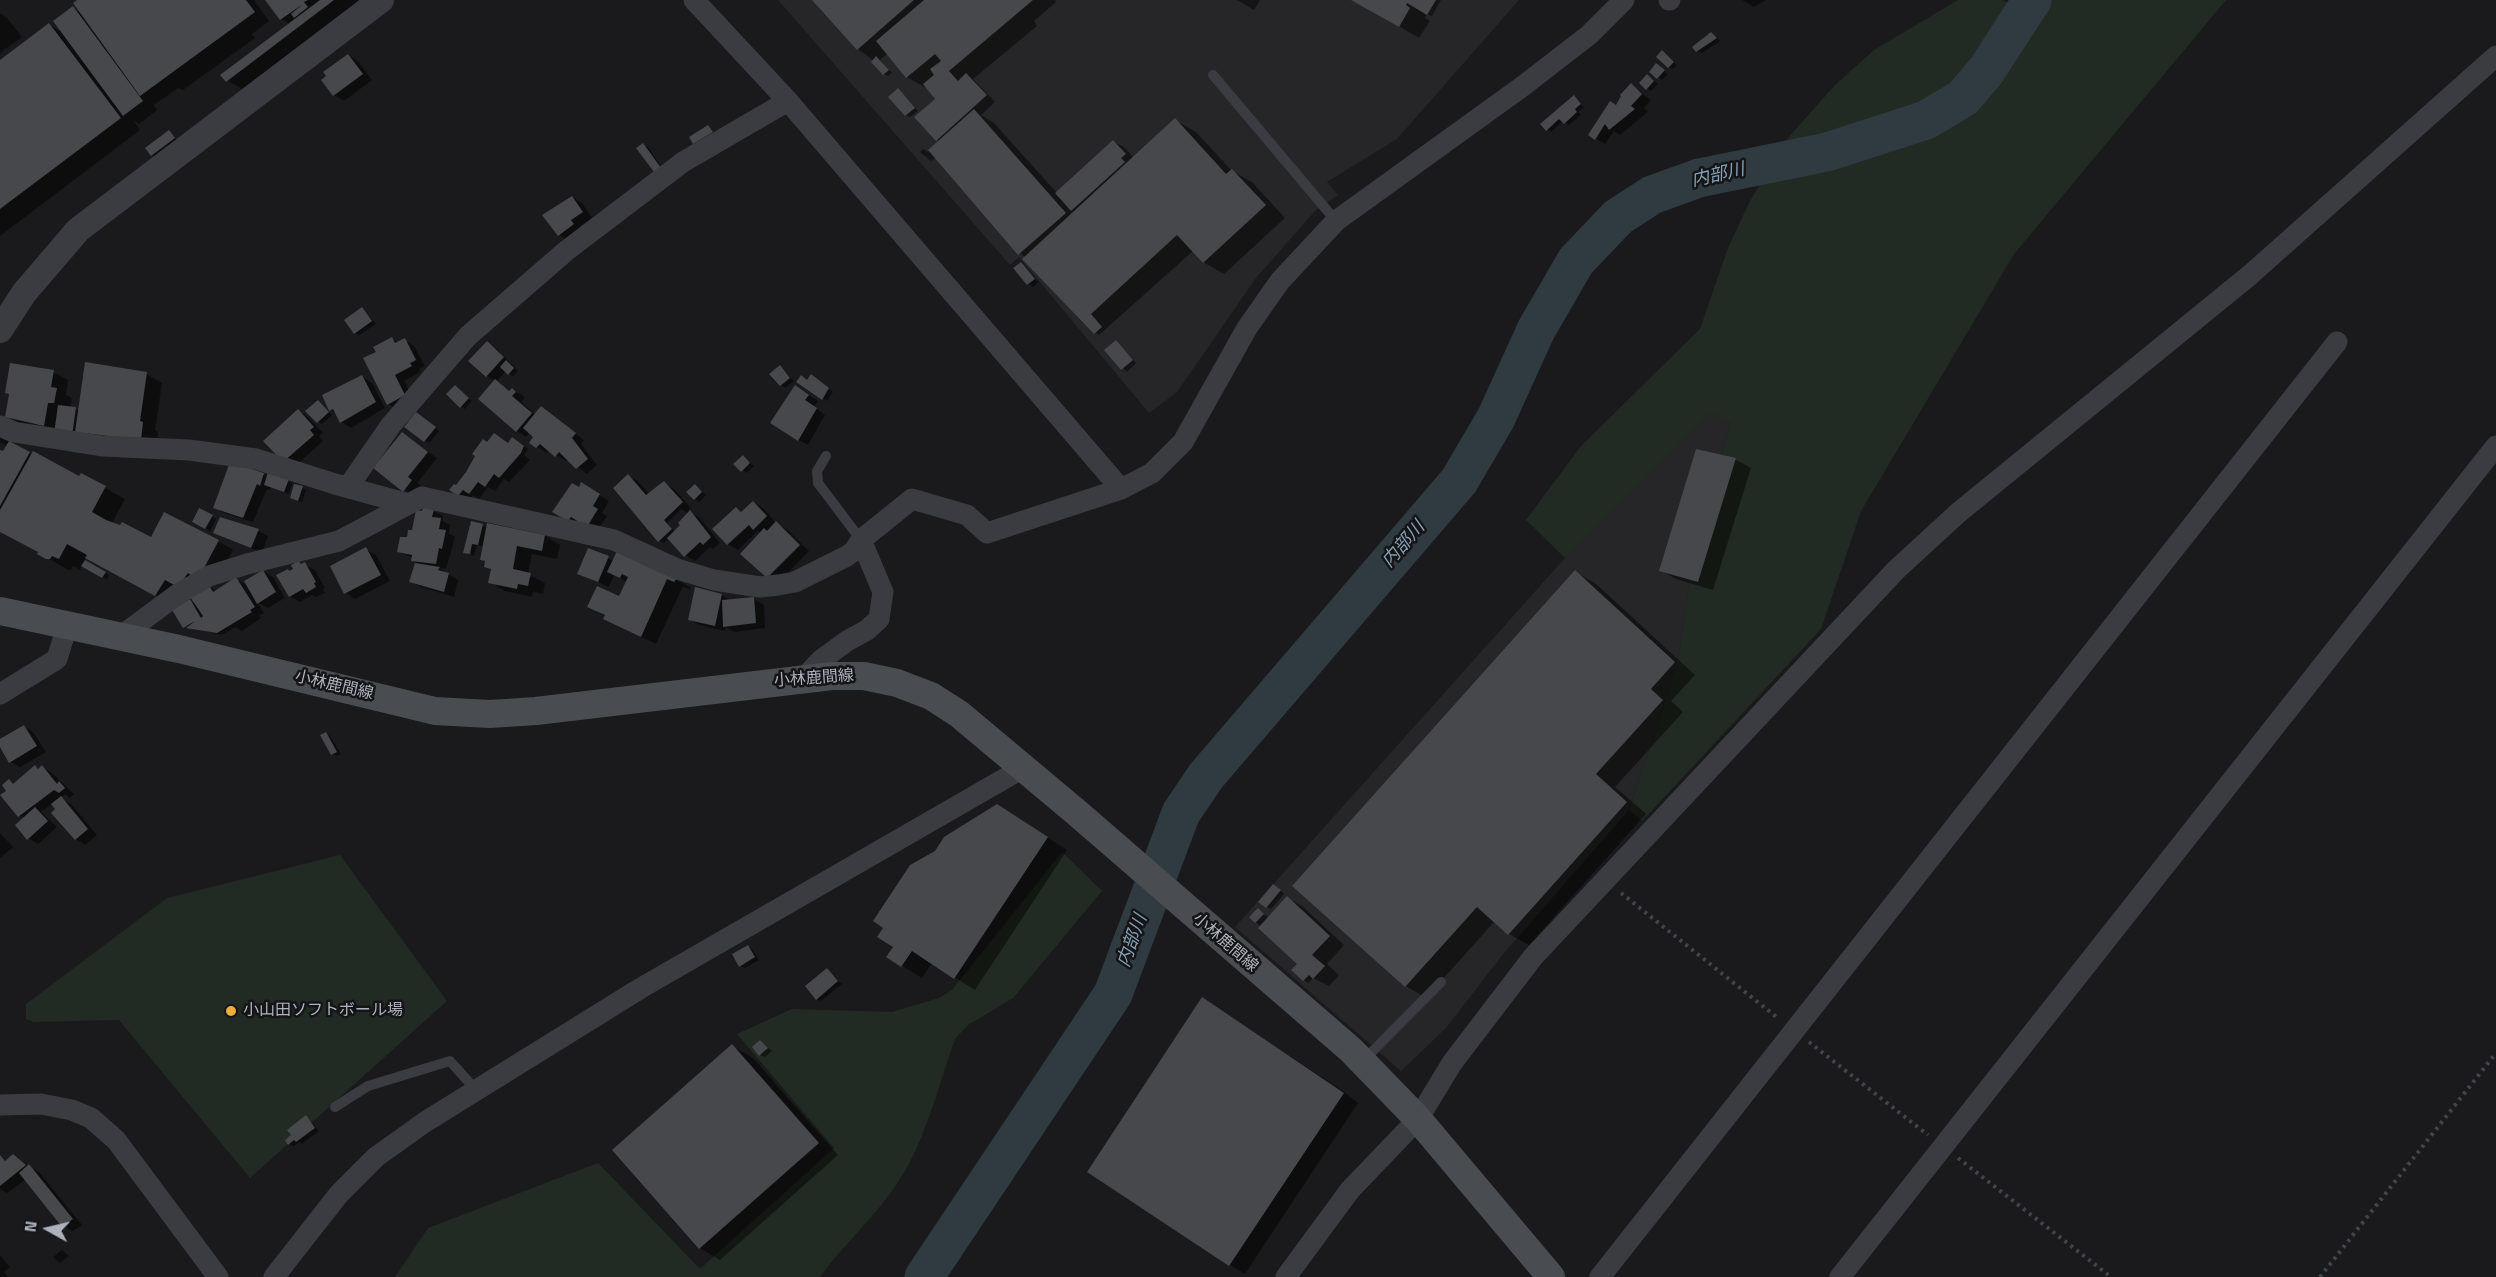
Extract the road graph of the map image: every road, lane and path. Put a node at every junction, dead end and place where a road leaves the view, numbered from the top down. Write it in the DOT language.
graph roads {
  1 [pos="381,0"];
  2 [pos="694,0"];
  3 [pos="1624,0"];
  4 [pos="2496,56"];
  5 [pos="1213,75"];
  6 [pos="788,101"];
  7 [pos="1336,221"];
  8 [pos="0,330"];
  9 [pos="2337,342"];
  10 [pos="0,426"];
  11 [pos="2496,446"];
  12 [pos="826,456"];
  13 [pos="348,487"];
  14 [pos="1121,489"];
  15 [pos="408,504"];
  16 [pos="861,540"];
  17 [pos="0,611"];
  18 [pos="67,626"];
  19 [pos="121,636"];
  20 [pos="804,678"];
  21 [pos="0,694"];
  22 [pos="1023,768"];
  23 [pos="1604,879"];
  24 [pos="1441,982"];
  25 [pos="1795,1032"];
  26 [pos="2496,1053"];
  27 [pos="1362,1062"];
  28 [pos="476,1090"];
  29 [pos="0,1105"];
  30 [pos="334,1107"];
  31 [pos="1418,1119"];
  32 [pos="1942,1146"];
  33 [pos="218,1277"];
  34 [pos="274,1277"];
  35 [pos="1286,1277"];
  36 [pos="1551,1277"];
  37 [pos="1600,1277"];
  38 [pos="1840,1277"];
  39 [pos="2111,1277"];
  40 [pos="2320,1277"];
  1 -- 8 [label="street"];
  2 -- 6 [label="street"];
  3 -- 7 [label="street"];
  4 -- 23 [label="street"];
  5 -- 7 [label="lane"];
  6 -- 13 [label="street"];
  6 -- 14 [label="street"];
  7 -- 14 [label="street"];
  9 -- 25 [label="street"];
  10 -- 13 [label="street"];
  11 -- 32 [label="street"];
  12 -- 16 [label="lane"];
  13 -- 15 [label="street"];
  14 -- 16 [label="street"];
  15 -- 16 [label="street"];
  15 -- 19 [label="street"];
  16 -- 20 [label="street"];
  17 -- 18 [label="main road, 小林鹿間線"];
  18 -- 19 [label="main road, 小林鹿間線"];
  18 -- 21 [label="street"];
  19 -- 20 [label="main road, 小林鹿間線"];
  20 -- 22 [label="main road, 小林鹿間線"];
  22 -- 27 [label="main road, 小林鹿間線"];
  22 -- 28 [label="street"];
  23 -- 25 [label="path"];
  23 -- 31 [label="street"];
  24 -- 27 [label="lane"];
  25 -- 32 [label="path"];
  25 -- 37 [label="street"];
  26 -- 40 [label="path"];
  27 -- 31 [label="main road, 小林鹿間線"];
  28 -- 30 [label="lane"];
  28 -- 34 [label="street"];
  29 -- 33 [label="street"];
  31 -- 35 [label="street"];
  31 -- 36 [label="main road, 小林鹿間線"];
  32 -- 38 [label="street"];
  32 -- 39 [label="path"];
}
